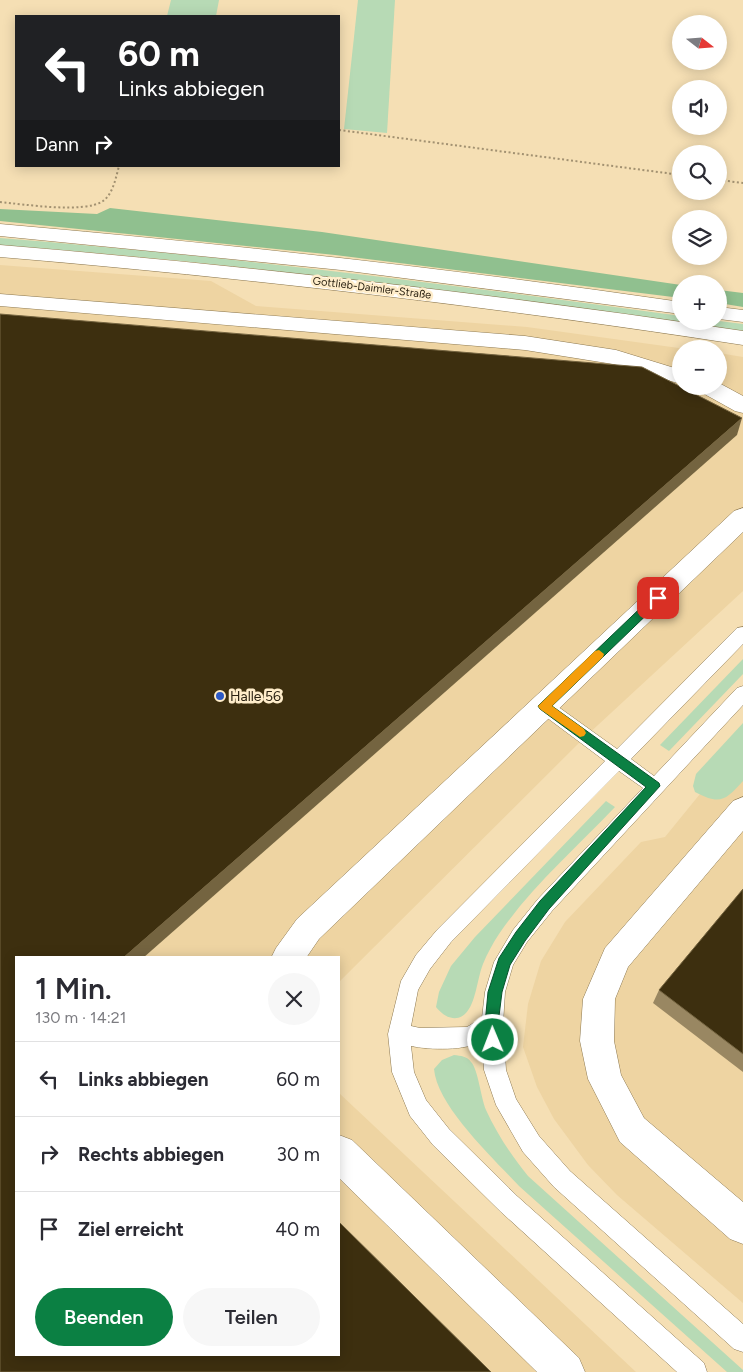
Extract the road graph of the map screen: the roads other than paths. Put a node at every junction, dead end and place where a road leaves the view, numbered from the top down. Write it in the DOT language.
graph roads {
  1 [pos="0,230"];
  2 [pos="0,251"];
  3 [pos="0,300"];
  4 [pos="672,307"];
  5 [pos="727,314"];
  6 [pos="743,316"];
  7 [pos="743,338"];
  8 [pos="672,374"];
  9 [pos="723,395"];
  10 [pos="743,406"];
  11 [pos="743,518"];
  12 [pos="743,633"];
  13 [pos="743,693"];
  14 [pos="544,706"];
  15 [pos="618,760"];
  16 [pos="654,786"];
  17 [pos="743,810"];
  18 [pos="288,956"];
  19 [pos="492,1024"];
  20 [pos="399,1034"];
  21 [pos="340,1154"];
  22 [pos="743,1226"];
  23 [pos="743,1340"];
  24 [pos="565,1372"];
  25 [pos="695,1372"];
  1 -- 4 [label="street, Gottlieb-Daimler-Straße"];
  2 -- 7 [label="street, Gottlieb-Daimler-Straße"];
  3 -- 8 [label="street"];
  5 -- 6 [label="street"];
  9 -- 10 [label="street"];
  11 -- 14 [label="street"];
  12 -- 15 [label="lane"];
  13 -- 16 [label="lane"];
  14 -- 15 [label="lane"];
  14 -- 18 [label="street"];
  15 -- 16 [label="lane"];
  15 -- 20 [label="lane"];
  16 -- 19 [label="lane"];
  17 -- 22 [label="street"];
  19 -- 20 [label="lane"];
  19 -- 23 [label="lane"];
  20 -- 25 [label="lane"];
  21 -- 24 [label="street"];
}
